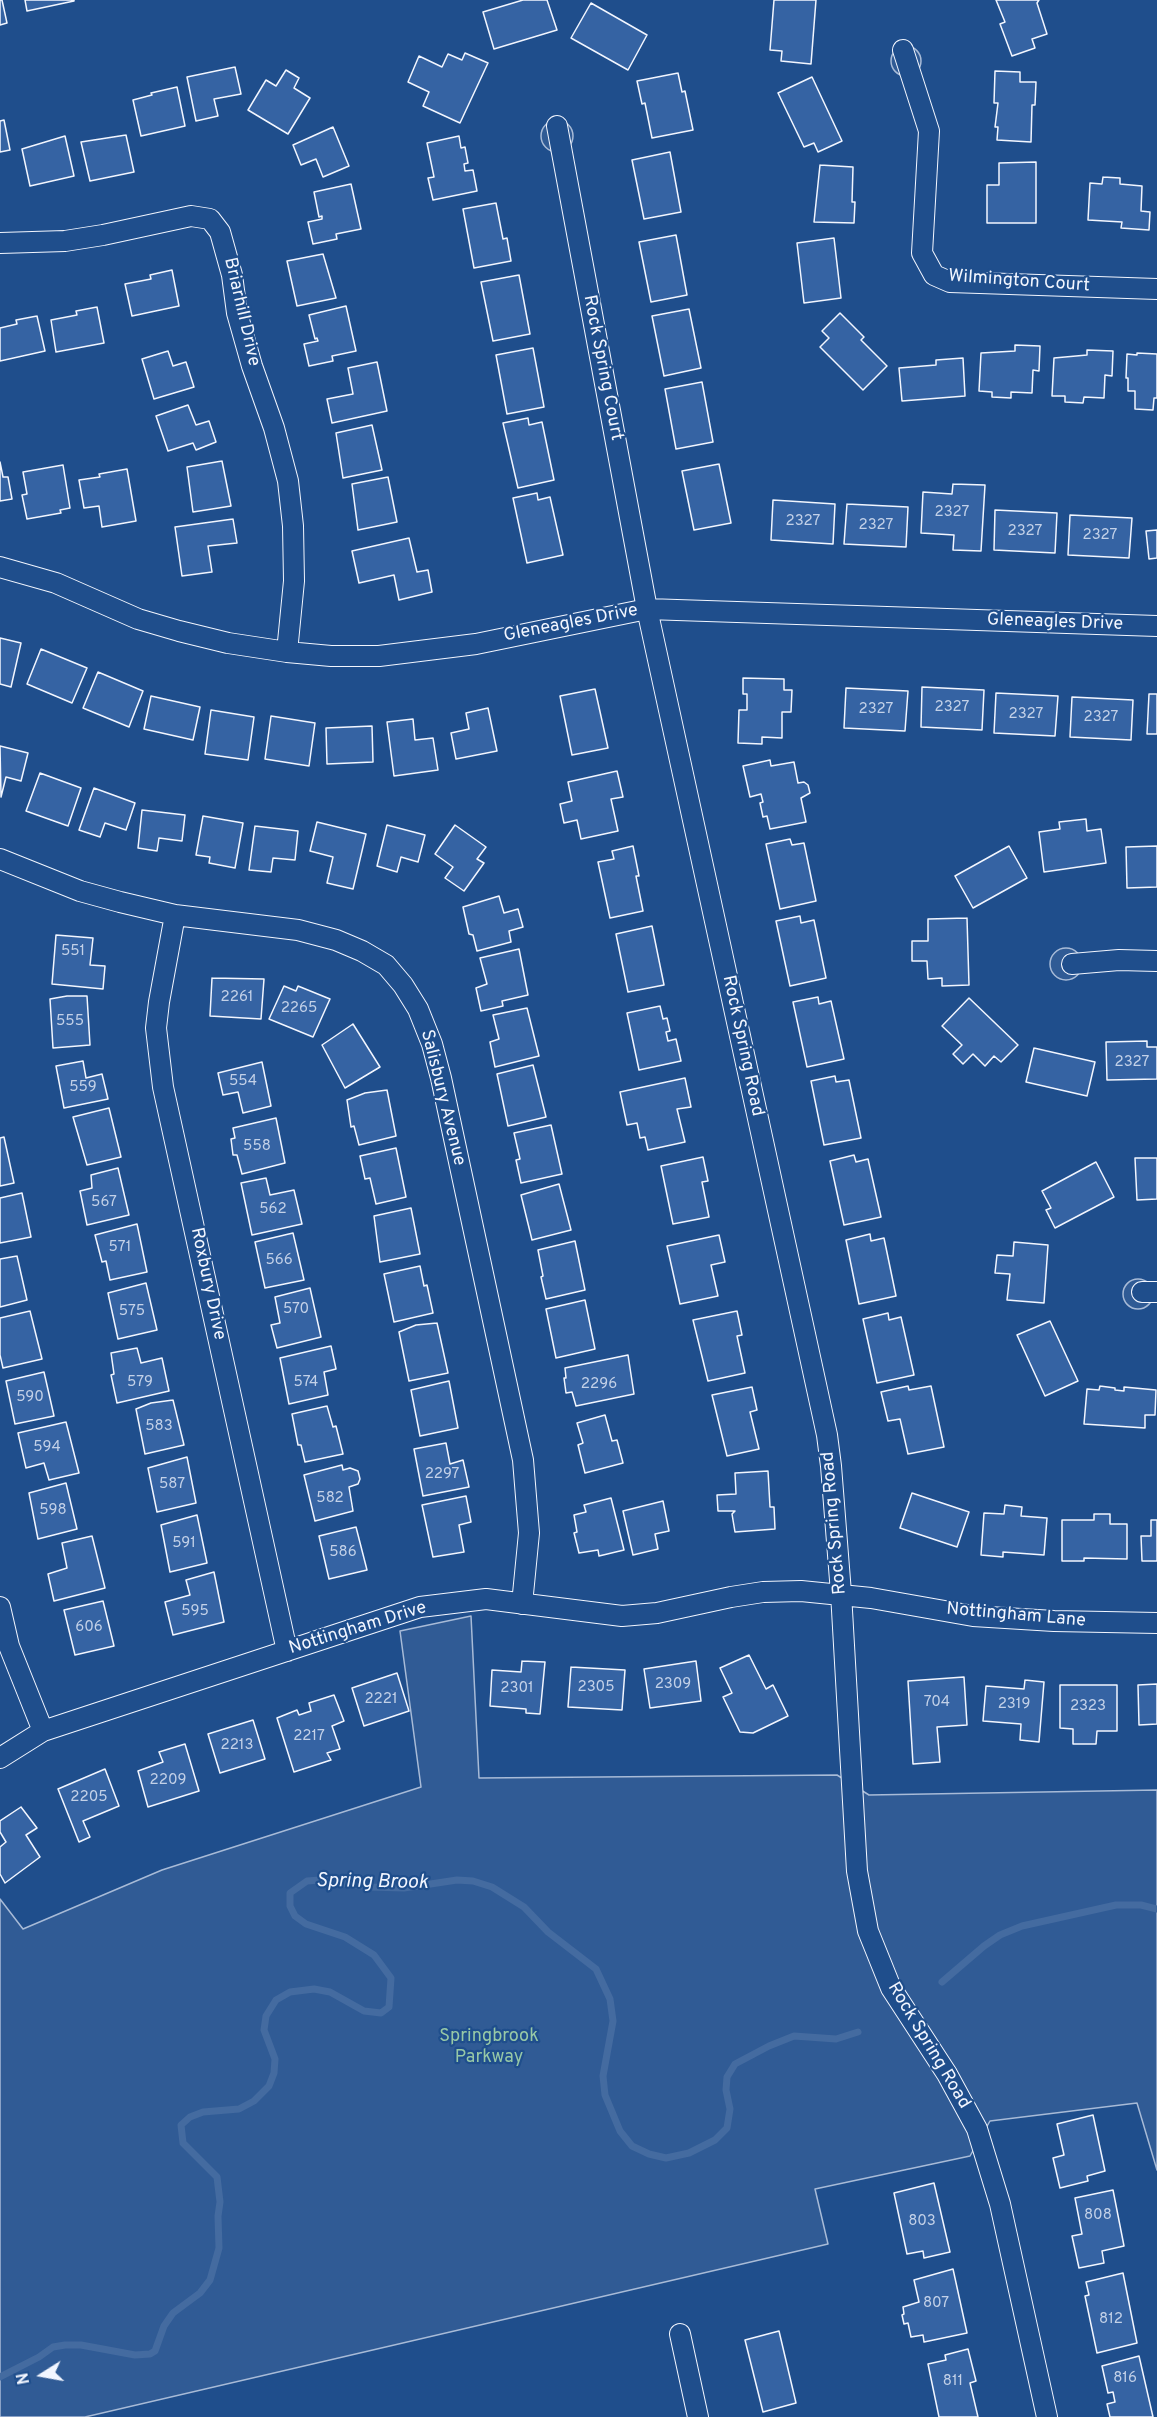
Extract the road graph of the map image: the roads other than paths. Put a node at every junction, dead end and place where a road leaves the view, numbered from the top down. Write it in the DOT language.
graph roads {
  1 [pos="903,50"];
  2 [pos="557,126"];
  3 [pos="0,243"];
  4 [pos="1157,290"];
  5 [pos="0,567"];
  6 [pos="647,609"];
  7 [pos="1157,626"];
  8 [pos="287,652"];
  9 [pos="0,859"];
  10 [pos="175,915"];
  11 [pos="1157,961"];
  12 [pos="1072,964"];
  13 [pos="841,1593"];
  14 [pos="522,1604"];
  15 [pos="0,1607"];
  16 [pos="1157,1623"];
  17 [pos="287,1651"];
  18 [pos="43,1731"];
  19 [pos="0,1758"];
  20 [pos="680,2334"];
  21 [pos="698,2417"];
  22 [pos="1047,2417"];
  1 -- 4 [label="street, Wilmington Court"];
  2 -- 6 [label="street, Rock Spring Court"];
  3 -- 8 [label="street, Briarhill Drive"];
  5 -- 8 [label="street, Gleneagles Drive"];
  6 -- 7 [label="street, Gleneagles Drive"];
  6 -- 8 [label="street, Gleneagles Drive"];
  6 -- 13 [label="street, Rock Spring Road"];
  9 -- 10 [label="street, Salisbury Avenue"];
  10 -- 14 [label="street, Salisbury Avenue"];
  10 -- 17 [label="street, Roxbury Drive"];
  11 -- 12 [label="street"];
  13 -- 14 [label="street, Nottingham Drive"];
  13 -- 16 [label="street, Nottingham Lane"];
  13 -- 22 [label="street, Rock Spring Road"];
  14 -- 17 [label="street, Nottingham Drive"];
  15 -- 18 [label="street"];
  17 -- 18 [label="street, Nottingham Drive"];
  18 -- 19 [label="street, Nottingham Drive"];
  20 -- 21 [label="street"];
}
